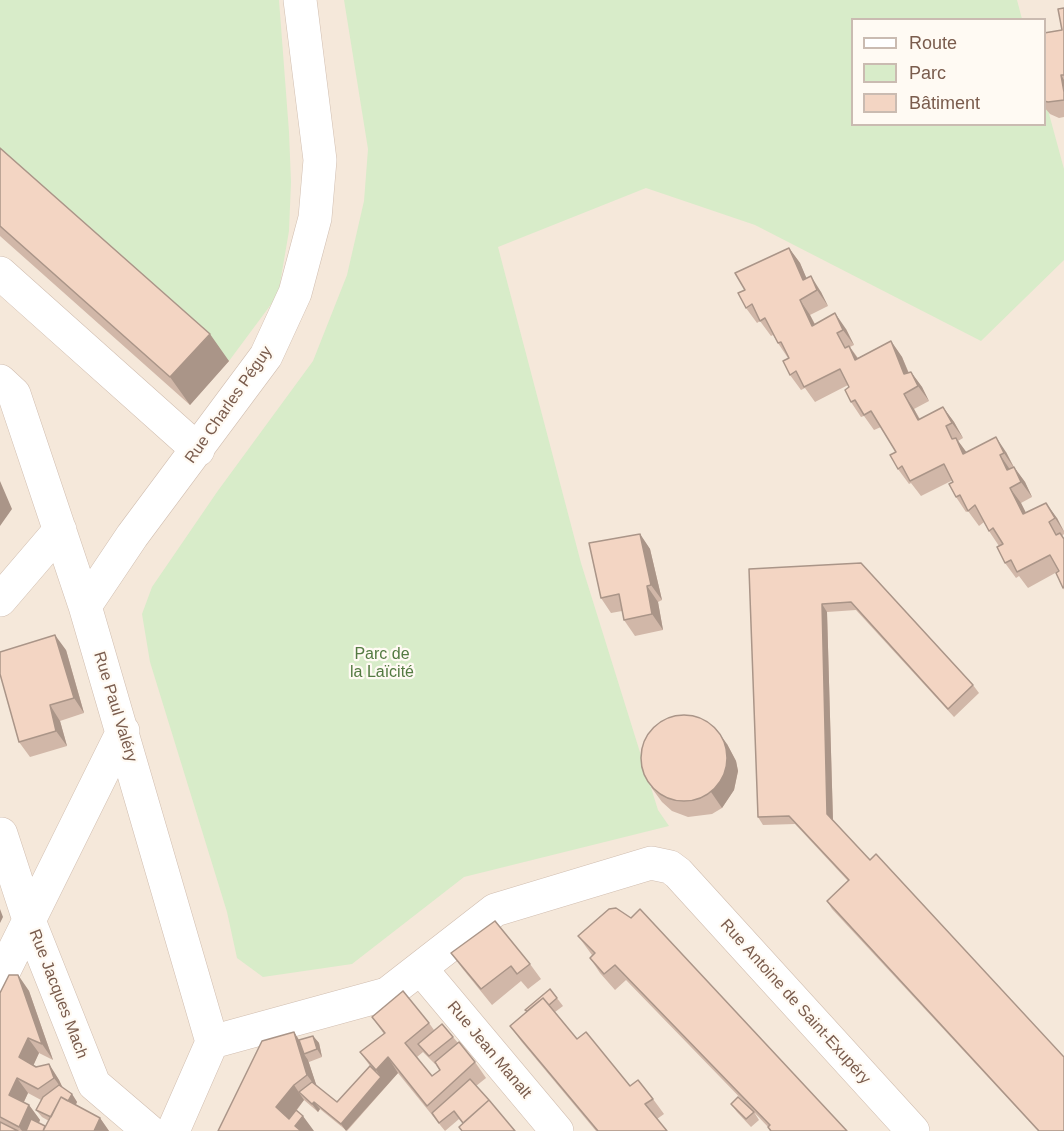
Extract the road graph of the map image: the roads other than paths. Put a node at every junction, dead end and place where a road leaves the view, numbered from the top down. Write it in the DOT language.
graph roads {
  1 [pos="300,0"];
  2 [pos="0,273"];
  3 [pos="0,381"];
  4 [pos="198,450"];
  5 [pos="60,530"];
  6 [pos="0,600"];
  7 [pos="85,606"];
  8 [pos="123,731"];
  9 [pos="1,834"];
  10 [pos="30,923"];
  11 [pos="421,969"];
  12 [pos="0,979"];
  13 [pos="212,1042"];
  14 [pos="149,1131"];
  15 [pos="172,1131"];
  16 [pos="557,1131"];
  17 [pos="913,1131"];
  1 -- 4 [label="street, Rue Charles Péguy"];
  2 -- 4 [label="street"];
  3 -- 5 [label="street, Rue Paul Valéry"];
  4 -- 7 [label="street, Rue Charles Péguy"];
  5 -- 6 [label="street"];
  5 -- 7 [label="street, Rue Paul Valéry"];
  7 -- 8 [label="street, Rue Paul Valéry"];
  8 -- 10 [label="street"];
  8 -- 13 [label="street, Rue Paul Valéry"];
  9 -- 10 [label="street, Rue Jacques Mach"];
  10 -- 12 [label="street"];
  10 -- 14 [label="street, Rue Jacques Mach"];
  11 -- 13 [label="street"];
  11 -- 16 [label="street, Rue Jean Manalt"];
  11 -- 17 [label="street, Rue Antoine de Saint-Exupéry"];
  13 -- 15 [label="street"];
}
